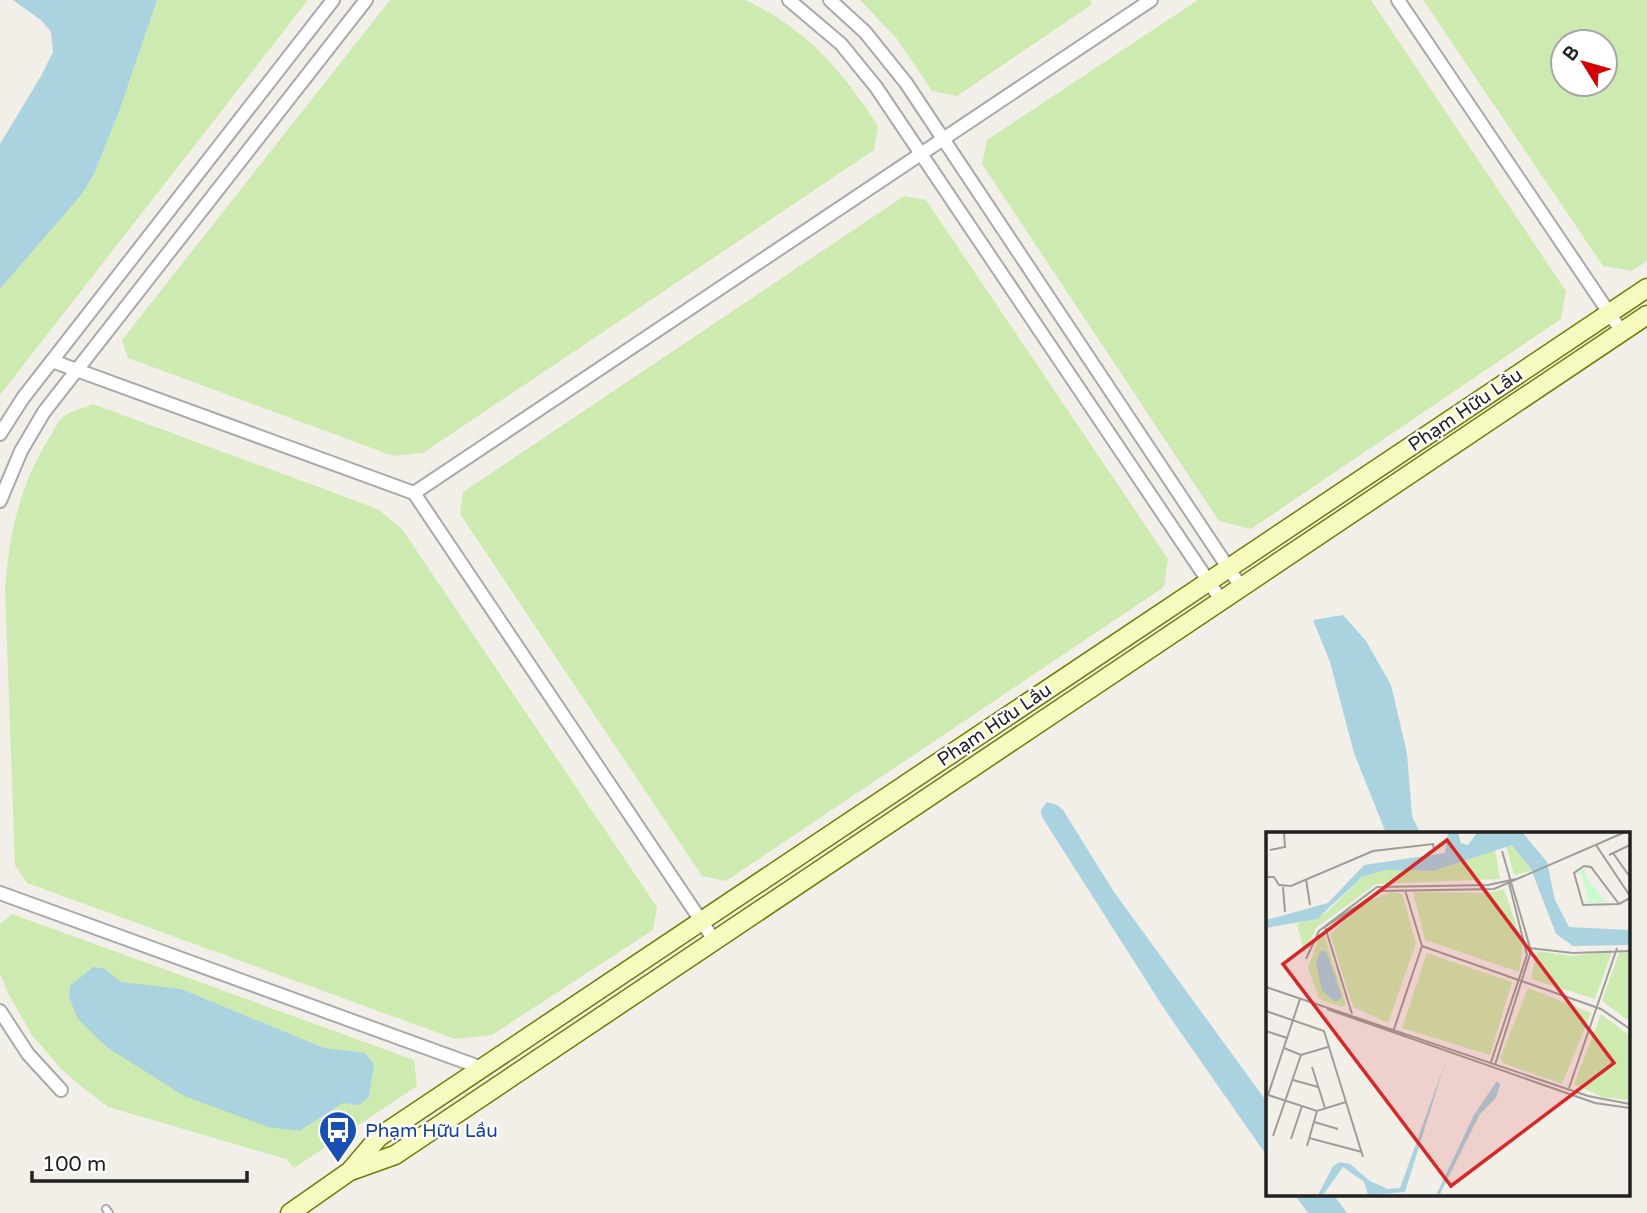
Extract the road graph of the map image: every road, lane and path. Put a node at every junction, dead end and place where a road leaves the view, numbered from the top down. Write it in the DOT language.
graph roads {
  1 [pos="333,0"];
  2 [pos="366,0"];
  3 [pos="830,0"];
  4 [pos="1151,0"];
  5 [pos="1398,0"];
  6 [pos="791,1"];
  7 [pos="943,139"];
  8 [pos="921,154"];
  9 [pos="1647,288"];
  10 [pos="1609,313"];
  11 [pos="1647,315"];
  12 [pos="1622,332"];
  13 [pos="52,361"];
  14 [pos="77,370"];
  15 [pos="0,434"];
  16 [pos="414,493"];
  17 [pos="0,501"];
  18 [pos="1228,567"];
  19 [pos="1208,581"];
  20 [pos="1241,587"];
  21 [pos="1221,600"];
  22 [pos="0,893"];
  23 [pos="701,920"];
  24 [pos="714,940"];
  25 [pos="0,1011"];
  26 [pos="482,1068"];
  27 [pos="61,1090"];
  28 [pos="350,1171"];
  29 [pos="290,1213"];
  1 -- 13 [label="street"];
  2 -- 14 [label="street"];
  3 -- 7 [label="street"];
  4 -- 7 [label="street"];
  5 -- 10 [label="street"];
  6 -- 8 [label="street"];
  7 -- 8 [label="street"];
  7 -- 18 [label="street"];
  8 -- 16 [label="street"];
  8 -- 19 [label="street"];
  9 -- 10 [label="main road, Phạm Hữu Lầu"];
  10 -- 12 [label="street"];
  10 -- 18 [label="main road, Phạm Hữu Lầu"];
  11 -- 12 [label="main road, Phạm Hữu Lầu"];
  12 -- 20 [label="main road, Phạm Hữu Lầu"];
  13 -- 14 [label="street"];
  13 -- 15 [label="street"];
  14 -- 16 [label="street"];
  14 -- 17 [label="street"];
  16 -- 23 [label="street"];
  18 -- 19 [label="main road, Phạm Hữu Lầu"];
  18 -- 20 [label="street"];
  19 -- 21 [label="street"];
  19 -- 23 [label="main road, Phạm Hữu Lầu"];
  20 -- 21 [label="main road, Phạm Hữu Lầu"];
  21 -- 24 [label="main road, Phạm Hữu Lầu"];
  22 -- 26 [label="street"];
  23 -- 24 [label="street"];
  23 -- 26 [label="main road, Phạm Hữu Lầu"];
  24 -- 28 [label="main road, Phạm Hữu Lầu"];
  25 -- 27 [label="street"];
  26 -- 28 [label="main road, Phạm Hữu Lầu"];
  28 -- 29 [label="main road, Phạm Hữu Lầu"];
}
